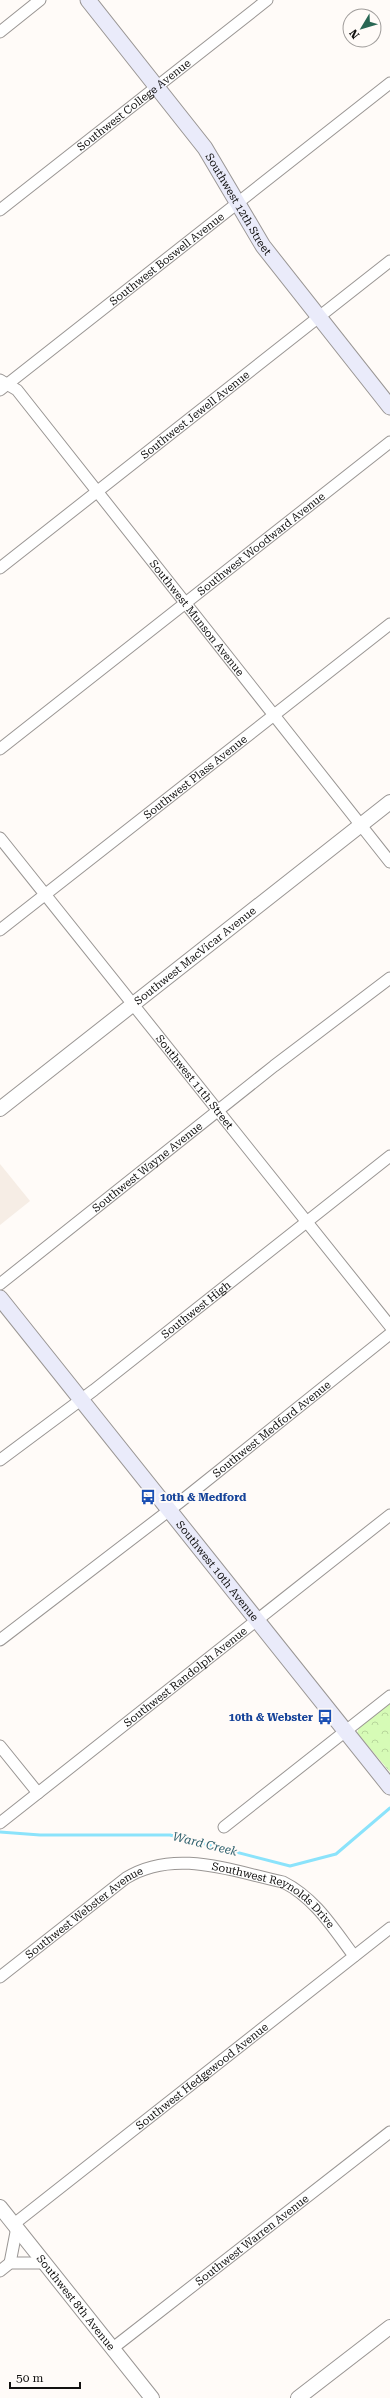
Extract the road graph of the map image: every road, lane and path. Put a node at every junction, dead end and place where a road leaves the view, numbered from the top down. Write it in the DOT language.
graph roads {
  1 [pos="40,0"];
  2 [pos="88,0"];
  3 [pos="267,0"];
  4 [pos="0,32"];
  5 [pos="390,83"];
  6 [pos="157,87"];
  7 [pos="238,203"];
  8 [pos="0,210"];
  9 [pos="390,261"];
  10 [pos="319,318"];
  11 [pos="2,384"];
  12 [pos="390,407"];
  13 [pos="390,442"];
  14 [pos="97,492"];
  15 [pos="0,568"];
  16 [pos="186,602"];
  17 [pos="390,624"];
  18 [pos="275,715"];
  19 [pos="0,749"];
  20 [pos="390,802"];
  21 [pos="362,824"];
  22 [pos="0,838"];
  23 [pos="390,862"];
  24 [pos="46,895"];
  25 [pos="0,930"];
  26 [pos="390,978"];
  27 [pos="133,1004"];
  28 [pos="0,1109"];
  29 [pos="218,1111"];
  30 [pos="390,1156"];
  31 [pos="307,1222"];
  32 [pos="0,1284"];
  33 [pos="0,1298"];
  34 [pos="390,1326"];
  35 [pos="390,1334"];
  36 [pos="81,1398"];
  37 [pos="0,1460"];
  38 [pos="169,1509"];
  39 [pos="390,1515"];
  40 [pos="258,1620"];
  41 [pos="0,1640"];
  42 [pos="390,1696"];
  43 [pos="346,1731"];
  44 [pos="0,1746"];
  45 [pos="389,1785"];
  46 [pos="38,1793"];
  47 [pos="0,1823"];
  48 [pos="224,1827"];
  49 [pos="175,1862"];
  50 [pos="390,1928"];
  51 [pos="354,1956"];
  52 [pos="0,1977"];
  53 [pos="390,2132"];
  54 [pos="0,2207"];
  55 [pos="15,2226"];
  56 [pos="10,2263"];
  57 [pos="44,2263"];
  58 [pos="0,2271"];
  59 [pos="390,2328"];
  60 [pos="113,2348"];
  61 [pos="152,2398"];
  62 [pos="298,2398"];
  1 -- 4 [label="street"];
  2 -- 6 [label="main road, Southwest 12th Street"];
  3 -- 6 [label="street, Southwest College Avenue"];
  5 -- 7 [label="street, Southwest Boswell Avenue"];
  6 -- 7 [label="main road, Southwest 12th Street"];
  6 -- 8 [label="street, Southwest College Avenue"];
  7 -- 10 [label="main road, Southwest 12th Street"];
  7 -- 11 [label="street, Southwest Boswell Avenue"];
  9 -- 10 [label="street, Southwest Jewell Avenue"];
  10 -- 12 [label="main road, Southwest 12th Street"];
  10 -- 14 [label="street, Southwest Jewell Avenue"];
  11 -- 14 [label="street, Southwest Munson Avenue"];
  13 -- 16 [label="street, Southwest Woodward Avenue"];
  14 -- 15 [label="street, Southwest Jewell Avenue"];
  14 -- 16 [label="street, Southwest Munson Avenue"];
  16 -- 18 [label="street, Southwest Munson Avenue"];
  16 -- 19 [label="street, Southwest Woodward Avenue"];
  17 -- 18 [label="street, Southwest Plass Avenue"];
  18 -- 21 [label="street, Southwest Munson Avenue"];
  18 -- 24 [label="street, Southwest Plass Avenue"];
  20 -- 21 [label="street, Southwest MacVicar Avenue"];
  21 -- 23 [label="street, Southwest Munson Avenue"];
  21 -- 27 [label="street, Southwest MacVicar Avenue"];
  22 -- 24 [label="street, Southwest 11th Street"];
  24 -- 25 [label="street, Southwest Plass Avenue"];
  24 -- 27 [label="street, Southwest 11th Street"];
  26 -- 29 [label="street, Southwest Wayne Avenue"];
  27 -- 28 [label="street, Southwest MacVicar Avenue"];
  27 -- 29 [label="street, Southwest 11th Street"];
  29 -- 31 [label="street, Southwest 11th Street"];
  29 -- 32 [label="street, Southwest Wayne Avenue"];
  30 -- 31 [label="street, Southwest High"];
  31 -- 34 [label="street, Southwest 11th Street"];
  31 -- 36 [label="street, Southwest High"];
  33 -- 36 [label="main road, Southwest 10th Avenue"];
  35 -- 38 [label="street, Southwest Medford Avenue"];
  36 -- 37 [label="street, Southwest High"];
  36 -- 38 [label="main road, Southwest 10th Avenue"];
  38 -- 40 [label="main road, Southwest 10th Avenue"];
  38 -- 41 [label="street, Southwest Medford Avenue"];
  39 -- 40 [label="street, Southwest Randolph Avenue"];
  40 -- 43 [label="main road, Southwest 10th Avenue"];
  40 -- 46 [label="street, Southwest Randolph Avenue"];
  42 -- 43 [label="street"];
  43 -- 45 [label="main road, Southwest 10th Avenue"];
  43 -- 48 [label="street"];
  44 -- 46 [label="street"];
  46 -- 47 [label="street, Southwest Randolph Avenue"];
  49 -- 51 [label="street, Southwest Reynolds Drive"];
  49 -- 52 [label="street, Southwest Webster Avenue"];
  50 -- 51 [label="street, Southwest Hedgewood Avenue"];
  51 -- 55 [label="street, Southwest Hedgewood Avenue"];
  53 -- 60 [label="street, Southwest Warren Avenue"];
  54 -- 55 [label="street, Southwest 8th Avenue"];
  55 -- 56 [label="street"];
  55 -- 57 [label="street, Southwest 8th Avenue"];
  56 -- 57 [label="street"];
  56 -- 58 [label="street"];
  57 -- 60 [label="street, Southwest 8th Avenue"];
  59 -- 62 [label="street"];
  60 -- 61 [label="street, Southwest 8th Avenue"];
}
